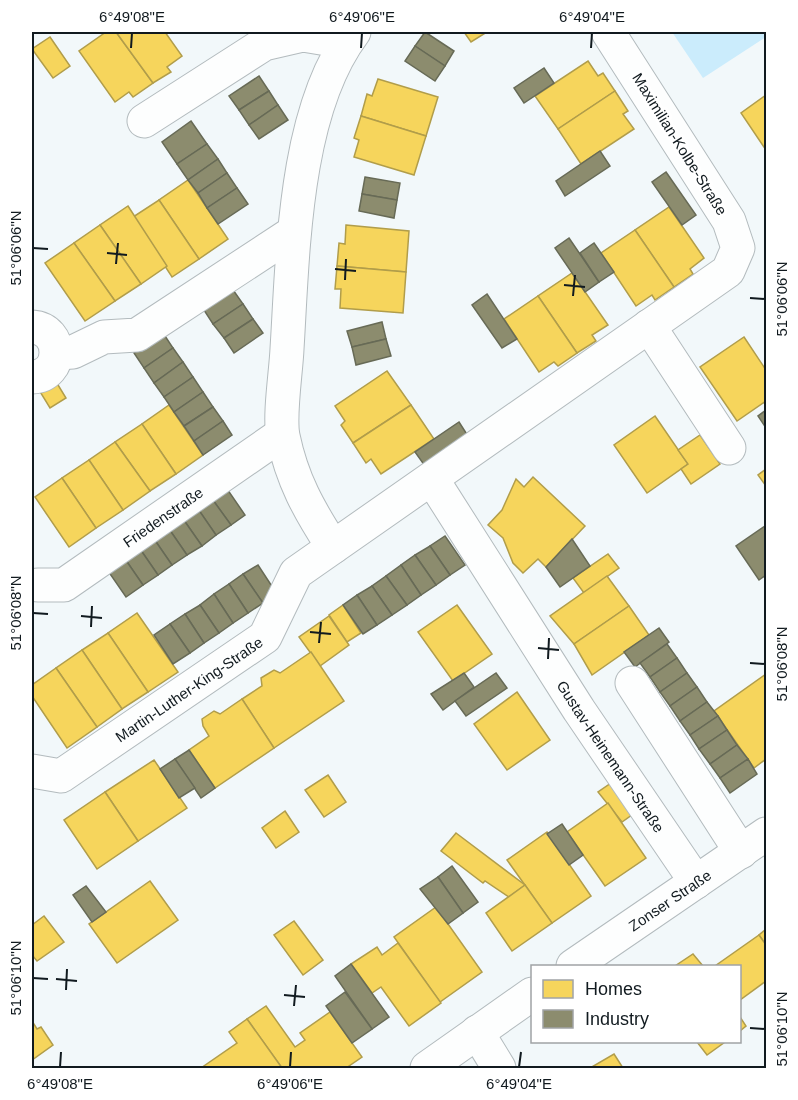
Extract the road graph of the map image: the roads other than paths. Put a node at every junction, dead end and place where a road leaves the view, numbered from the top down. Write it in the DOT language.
graph roads {
  1 [pos="608,32"];
  2 [pos="350,37"];
  3 [pos="144,121"];
  4 [pos="294,232"];
  5 [pos="649,326"];
  6 [pos="32,327"];
  7 [pos="57,353"];
  8 [pos="32,377"];
  9 [pos="282,434"];
  10 [pos="729,448"];
  11 [pos="432,479"];
  12 [pos="333,547"];
  13 [pos="34,584"];
  14 [pos="632,683"];
  15 [pos="32,771"];
  16 [pos="754,843"];
  17 [pos="696,882"];
  18 [pos="574,965"];
  19 [pos="531,995"];
  20 [pos="477,1032"];
  21 [pos="427,1068"];
  22 [pos="499,1068"];
  1 -- 5 [label="street, Maximilian-Kolbe-Straße"];
  2 -- 3 [label="street"];
  2 -- 4 [label="street"];
  4 -- 7 [label="street"];
  4 -- 9 [label="street"];
  5 -- 10 [label="street"];
  5 -- 11 [label="street, Maximilian-Kolbe-Straße"];
  6 -- 7 [label="street"];
  7 -- 8 [label="street"];
  9 -- 12 [label="street"];
  9 -- 13 [label="street, Friedenstraße"];
  11 -- 12 [label="street, Martin-Luther-King-Straße"];
  11 -- 17 [label="street, Gustav-Heinemann-Straße"];
  12 -- 15 [label="street, Martin-Luther-King-Straße"];
  14 -- 16 [label="street"];
  16 -- 17 [label="street, Zonser Straße"];
  17 -- 18 [label="street, Zonser Straße"];
  19 -- 20 [label="street"];
  20 -- 21 [label="street"];
  20 -- 22 [label="street"];
}
